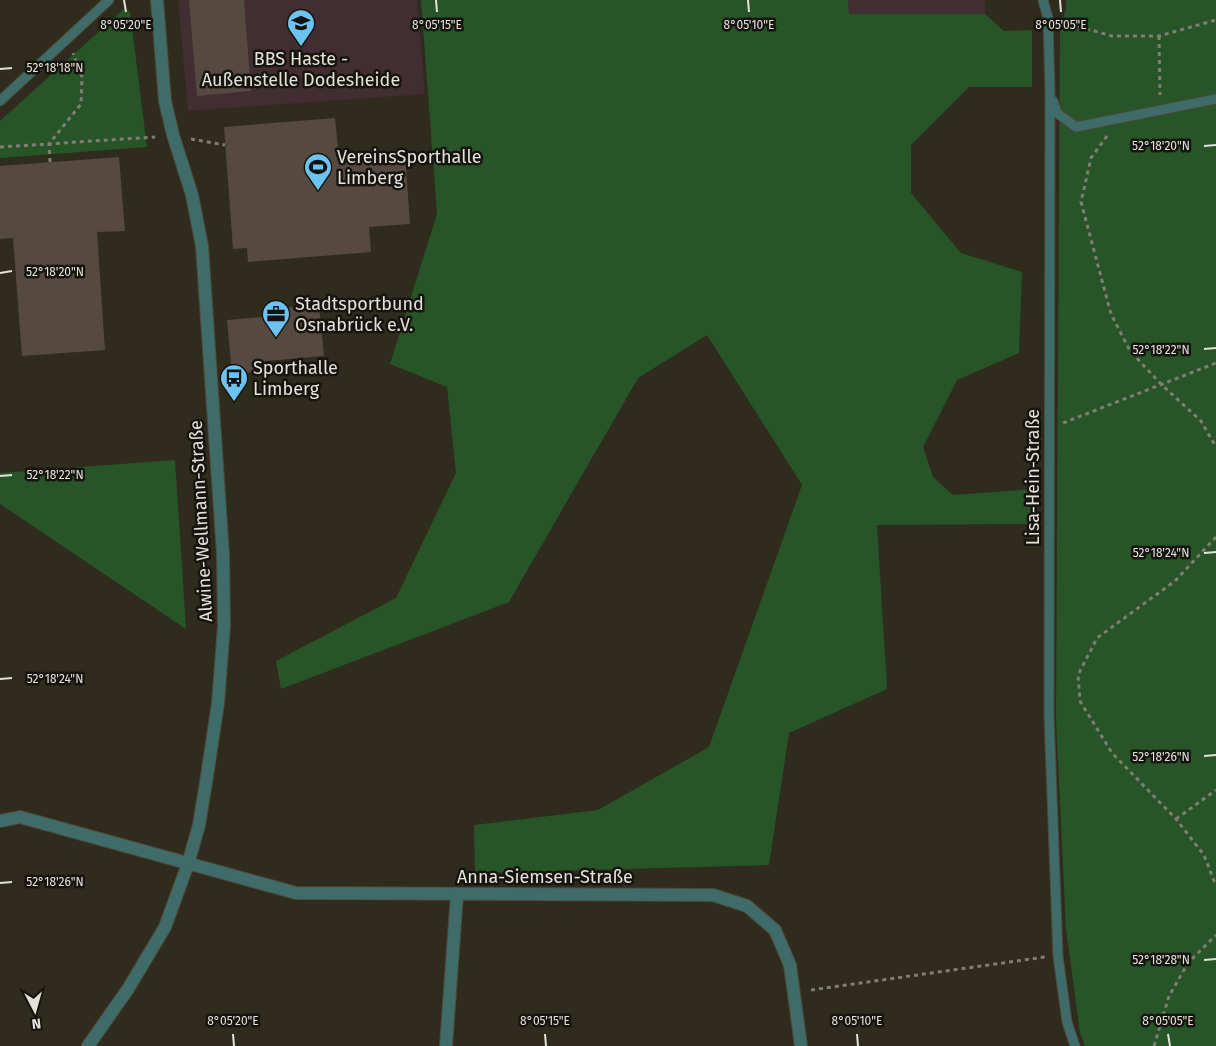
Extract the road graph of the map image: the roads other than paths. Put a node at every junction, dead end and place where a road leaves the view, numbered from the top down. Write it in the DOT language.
graph roads {
  1 [pos="109,0"];
  2 [pos="157,0"];
  3 [pos="1043,0"];
  4 [pos="1050,91"];
  5 [pos="1216,99"];
  6 [pos="0,102"];
  7 [pos="0,821"];
  8 [pos="188,864"];
  9 [pos="457,894"];
  10 [pos="88,1046"];
  11 [pos="446,1046"];
  12 [pos="801,1046"];
  13 [pos="1075,1046"];
  1 -- 6 [label="lane"];
  2 -- 8 [label="street, Alwine-Wellmann-Straße"];
  3 -- 4 [label="lane, Lisa-Hein-Straße"];
  4 -- 5 [label="lane"];
  4 -- 13 [label="lane, Lisa-Hein-Straße"];
  7 -- 8 [label="street, Anna-Siemsen-Straße"];
  8 -- 9 [label="street, Anna-Siemsen-Straße"];
  8 -- 10 [label="street, Alwine-Wellmann-Straße"];
  9 -- 11 [label="street"];
  9 -- 12 [label="street, Anna-Siemsen-Straße"];
}
